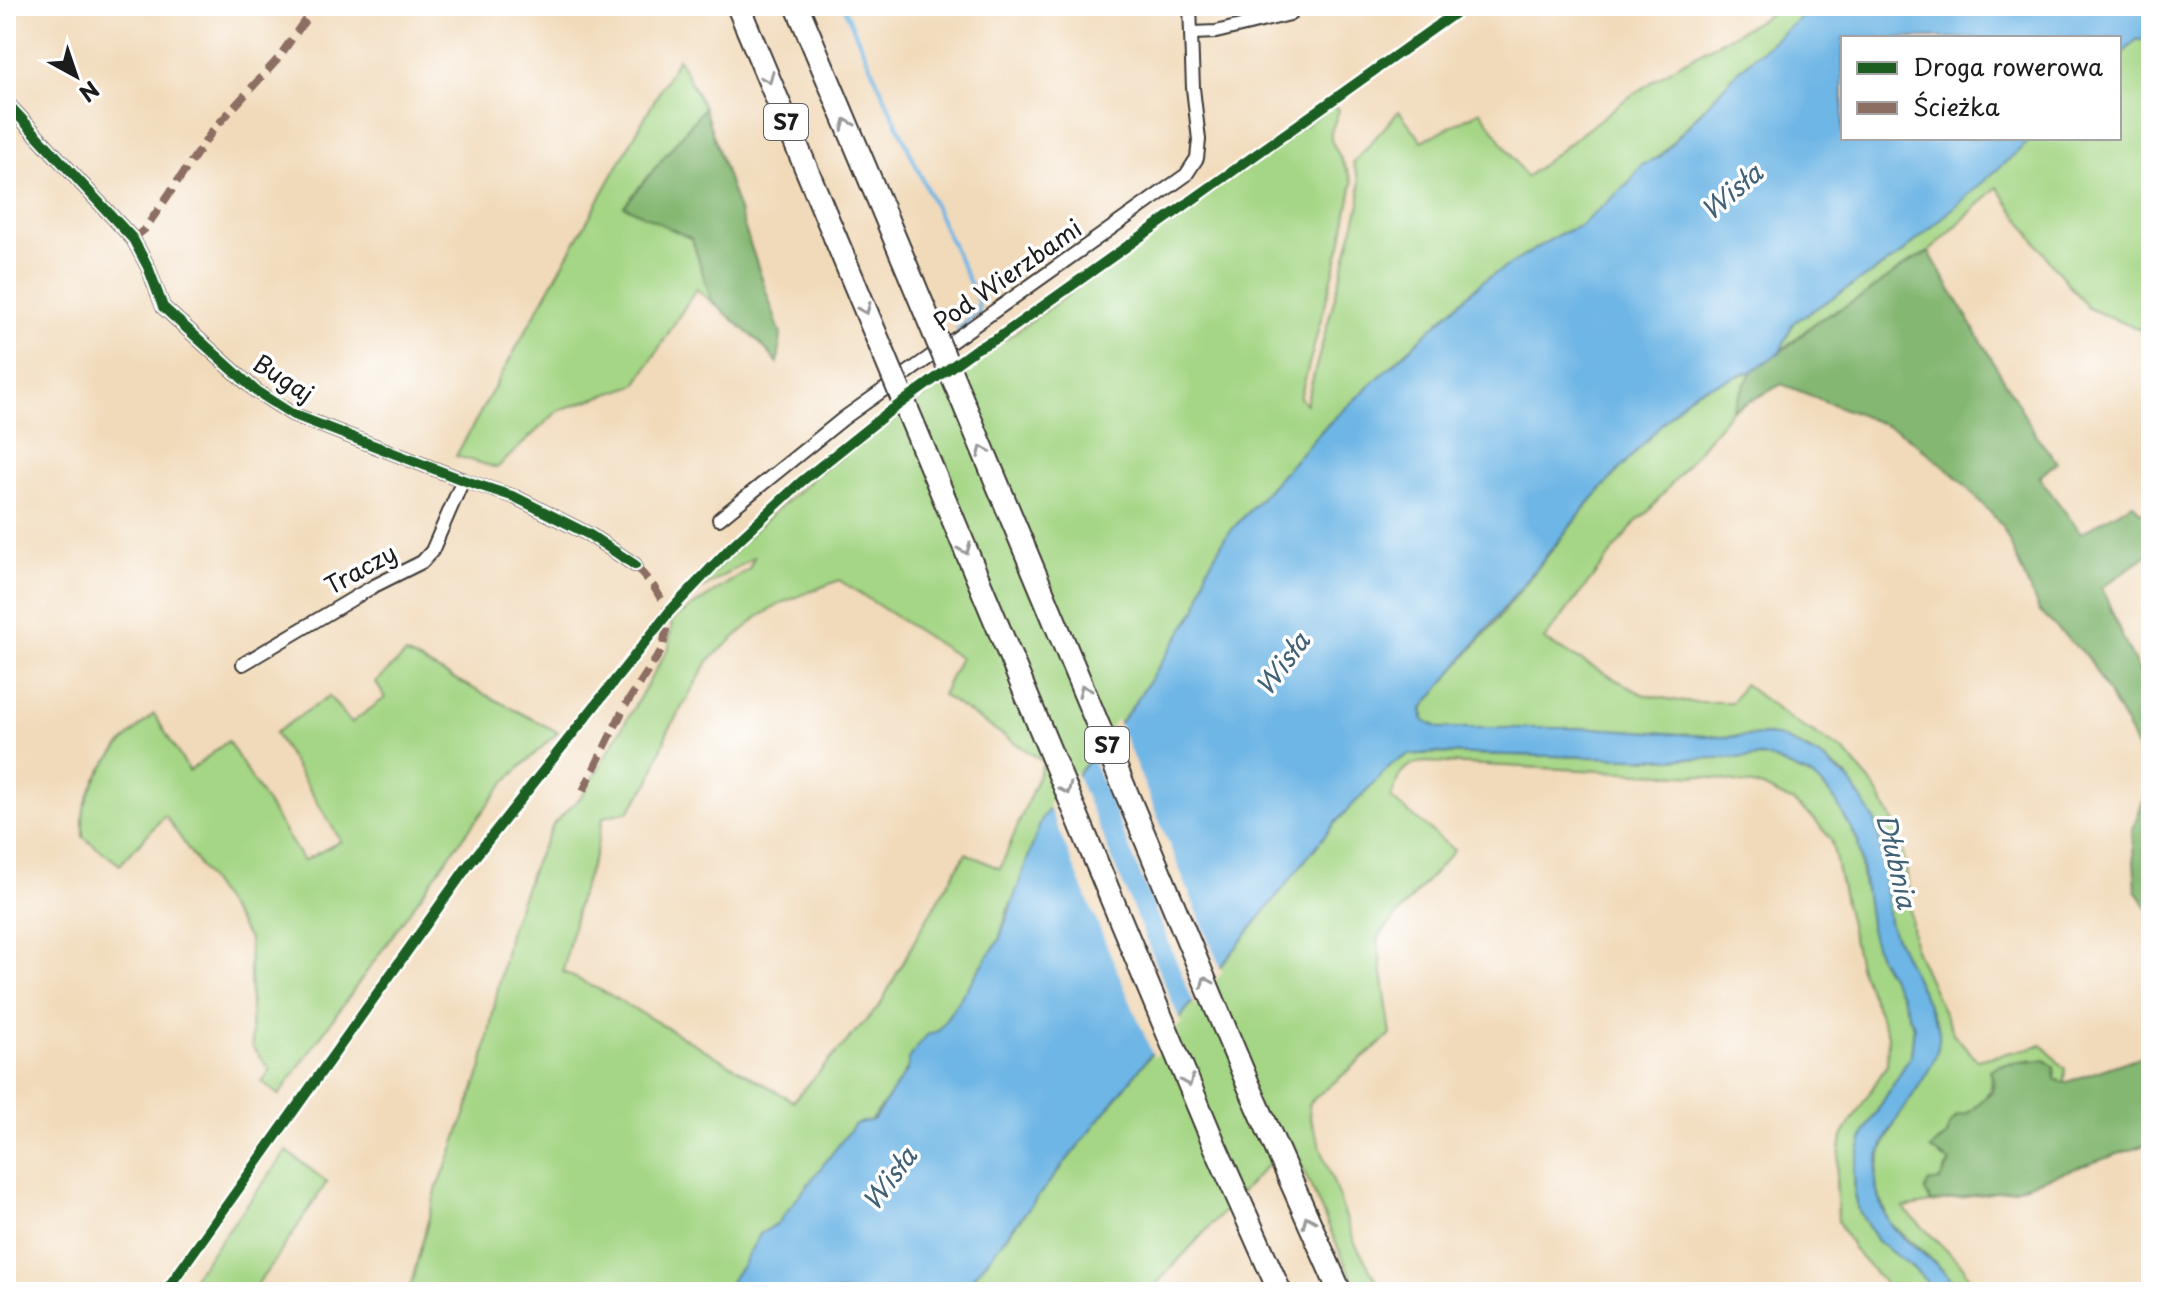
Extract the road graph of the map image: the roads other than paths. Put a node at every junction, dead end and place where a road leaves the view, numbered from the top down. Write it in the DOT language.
graph roads {
  1 [pos="738,6"];
  2 [pos="797,6"];
  3 [pos="1190,6"];
  4 [pos="1286,6"];
  5 [pos="1192,33"];
  6 [pos="6,102"];
  7 [pos="463,480"];
  8 [pos="719,519"];
  9 [pos="635,565"];
  10 [pos="243,664"];
  11 [pos="1280,1292"];
  12 [pos="1340,1292"];
  1 -- 11 [label="highway, S7, one-way, bridge"];
  12 -- 2 [label="highway, S7, one-way, bridge"];
  3 -- 5 [label="street, Pod Wierzbami"];
  4 -- 5 [label="street"];
  5 -- 8 [label="street, Pod Wierzbami"];
  6 -- 7 [label="street, Bugaj"];
  7 -- 9 [label="street, Bugaj"];
  7 -- 10 [label="street, Traczy"];
}
